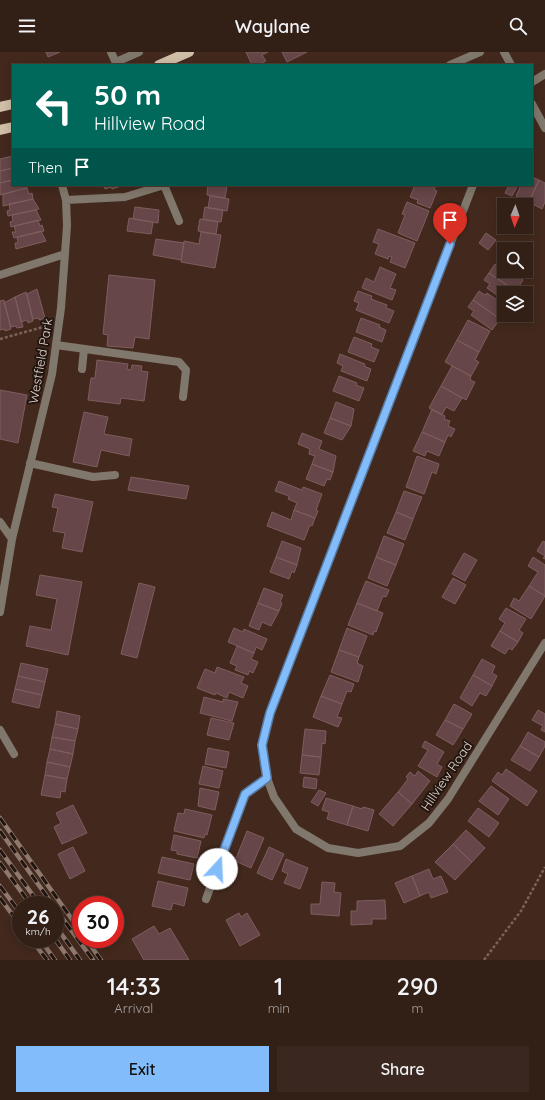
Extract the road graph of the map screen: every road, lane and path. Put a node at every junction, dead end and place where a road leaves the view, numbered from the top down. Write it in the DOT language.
graph roads {
  1 [pos="111,52"];
  2 [pos="139,52"];
  3 [pos="189,52"];
  4 [pos="480,52"];
  5 [pos="504,52"];
  6 [pos="116,64"];
  7 [pos="161,64"];
  8 [pos="452,64"];
  9 [pos="510,64"];
  10 [pos="545,74"];
  11 [pos="533,81"];
  12 [pos="12,104"];
  13 [pos="533,106"];
  14 [pos="0,107"];
  15 [pos="12,127"];
  16 [pos="545,128"];
  17 [pos="0,130"];
  18 [pos="62,186"];
  19 [pos="161,186"];
  20 [pos="164,186"];
  21 [pos="473,186"];
  22 [pos="66,200"];
  23 [pos="179,221"];
  24 [pos="65,254"];
  25 [pos="0,275"];
  26 [pos="43,327"];
  27 [pos="0,339"];
  28 [pos="56,346"];
  29 [pos="84,348"];
  30 [pos="82,369"];
  31 [pos="183,397"];
  32 [pos="30,463"];
  33 [pos="115,475"];
  34 [pos="0,522"];
  35 [pos="12,539"];
  36 [pos="0,612"];
  37 [pos="545,643"];
  38 [pos="542,653"];
  39 [pos="0,730"];
  40 [pos="14,754"];
  41 [pos="267,778"];
  42 [pos="545,867"];
  43 [pos="206,899"];
  44 [pos="484,960"];
  1 -- 6 [label="street"];
  2 -- 6 [label="street"];
  3 -- 7 [label="main road"];
  4 -- 8 [label="street"];
  5 -- 9 [label="street"];
  10 -- 11 [label="street"];
  12 -- 14 [label="main road"];
  13 -- 16 [label="street"];
  15 -- 17 [label="main road"];
  18 -- 22 [label="street, Westfield Park"];
  19 -- 22 [label="street"];
  20 -- 23 [label="street"];
  21 -- 41 [label="street, Hillview Road"];
  22 -- 24 [label="street, Westfield Park"];
  24 -- 25 [label="street"];
  24 -- 28 [label="street, Westfield Park"];
  26 -- 27 [label="path"];
  28 -- 29 [label="street"];
  28 -- 32 [label="street, Westfield Park"];
  29 -- 30 [label="street"];
  29 -- 31 [label="street"];
  32 -- 33 [label="street"];
  32 -- 35 [label="street, Westfield Park"];
  34 -- 35 [label="street"];
  35 -- 36 [label="street, Westfield Park"];
  37 -- 38 [label="street, Hillview Road"];
  38 -- 41 [label="street, Hillview Road"];
  39 -- 40 [label="street"];
  41 -- 43 [label="street"];
  42 -- 44 [label="path"];
}
